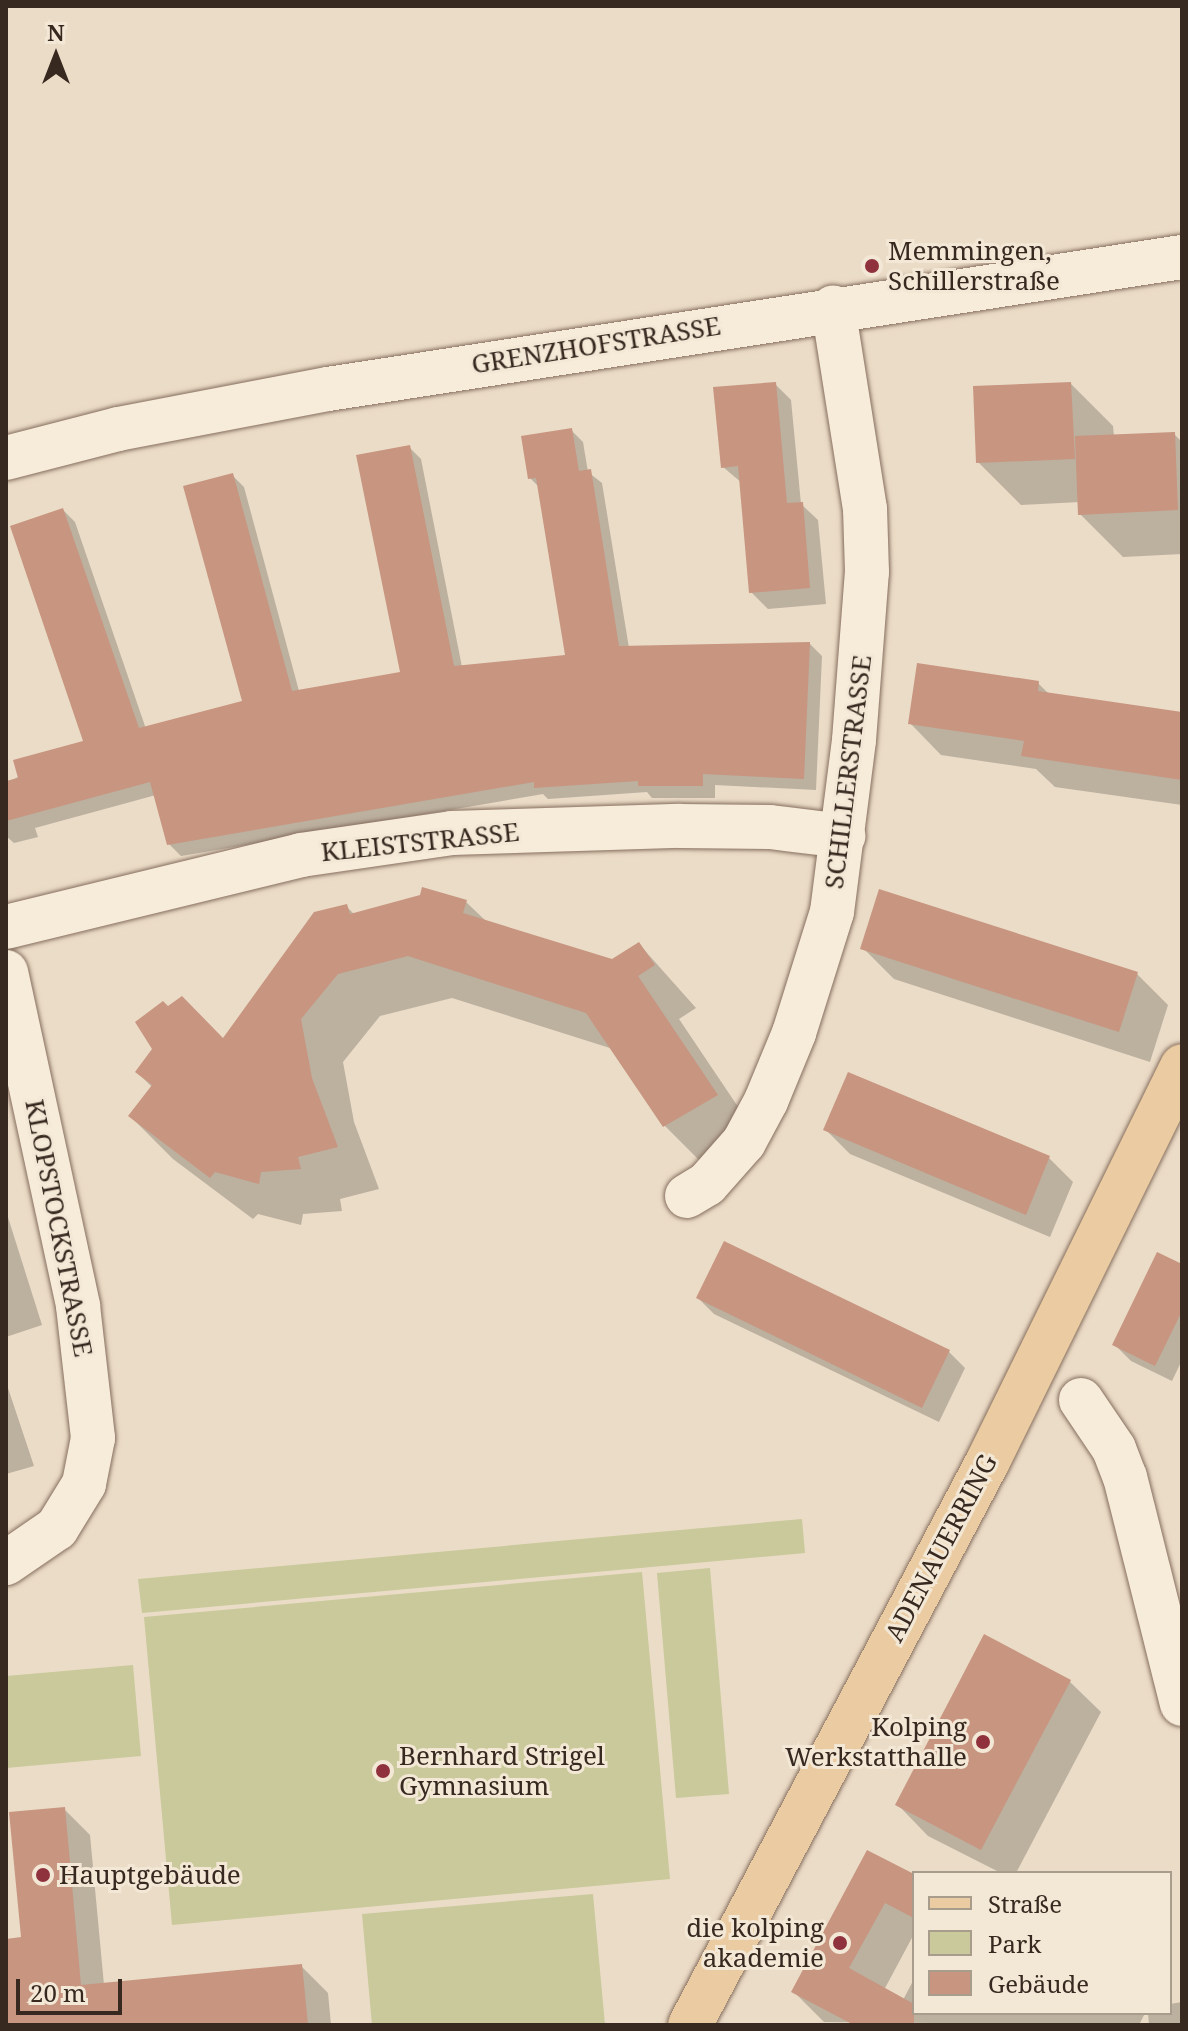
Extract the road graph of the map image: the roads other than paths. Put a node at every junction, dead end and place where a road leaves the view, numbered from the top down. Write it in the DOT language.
graph roads {
  1 [pos="1182,257"];
  2 [pos="833,308"];
  3 [pos="9,449"];
  4 [pos="843,836"];
  5 [pos="6,927"];
  6 [pos="6,972"];
  7 [pos="1182,1066"];
  8 [pos="687,1196"];
  9 [pos="1081,1400"];
  10 [pos="6,1563"];
  11 [pos="1177,1651"];
  12 [pos="1182,1704"];
  13 [pos="690,2025"];
  1 -- 2 [label="street, GRENZHOFSTRASSE"];
  2 -- 3 [label="street, GRENZHOFSTRASSE"];
  2 -- 4 [label="street, SCHILLERSTRASSE"];
  4 -- 5 [label="street, KLEISTSTRASSE"];
  4 -- 8 [label="street, SCHILLERSTRASSE"];
  6 -- 10 [label="street, KLOPSTOCKSTRASSE"];
  7 -- 13 [label="main road, ADENAUERRING"];
  9 -- 11 [label="street"];
  11 -- 12 [label="street"];
}
